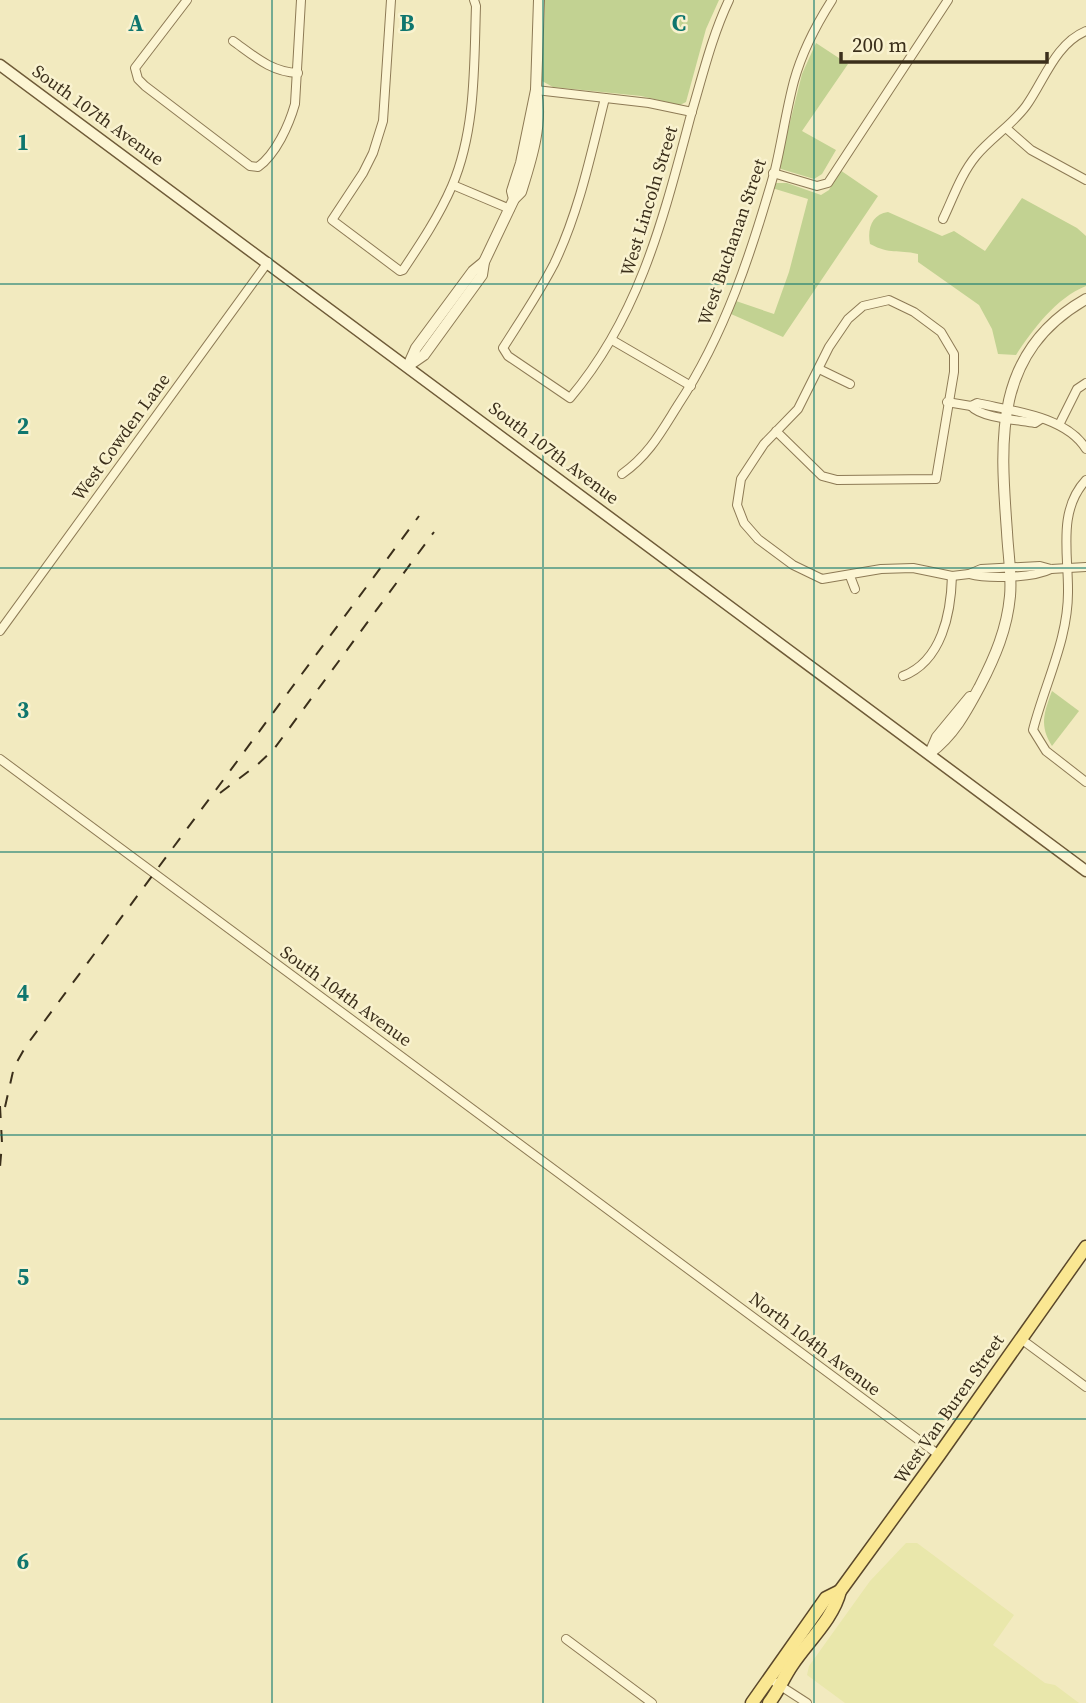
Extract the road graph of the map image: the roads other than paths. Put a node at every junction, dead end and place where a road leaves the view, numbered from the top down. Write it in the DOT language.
graph roads {
  1 [pos="187,0"];
  2 [pos="301,0"];
  3 [pos="391,0"];
  4 [pos="474,0"];
  5 [pos="539,0"];
  6 [pos="729,0"];
  7 [pos="832,0"];
  8 [pos="948,0"];
  9 [pos="1085,31"];
  10 [pos="233,41"];
  11 [pos="0,65"];
  12 [pos="298,73"];
  13 [pos="536,90"];
  14 [pos="605,98"];
  15 [pos="692,112"];
  16 [pos="1006,128"];
  17 [pos="774,173"];
  18 [pos="1086,180"];
  19 [pos="453,185"];
  20 [pos="512,204"];
  21 [pos="943,219"];
  22 [pos="268,262"];
  23 [pos="1086,299"];
  24 [pos="612,340"];
  25 [pos="408,366"];
  26 [pos="819,369"];
  27 [pos="1086,383"];
  28 [pos="850,384"];
  29 [pos="691,386"];
  30 [pos="947,402"];
  31 [pos="1005,414"];
  32 [pos="1059,425"];
  33 [pos="776,431"];
  34 [pos="1086,449"];
  35 [pos="622,474"];
  36 [pos="1086,480"];
  37 [pos="1086,567"];
  38 [pos="1066,568"];
  39 [pos="1010,571"];
  40 [pos="850,576"];
  41 [pos="952,576"];
  42 [pos="855,589"];
  43 [pos="0,631"];
  44 [pos="903,676"];
  45 [pos="930,753"];
  46 [pos="0,759"];
  47 [pos="1085,778"];
  48 [pos="1086,871"];
  49 [pos="1086,1247"];
  50 [pos="673,1259"];
  51 [pos="1020,1339"];
  52 [pos="1086,1387"];
  53 [pos="939,1455"];
  54 [pos="840,1591"];
  55 [pos="806,1626"];
  56 [pos="566,1639"];
  57 [pos="767,1679"];
  58 [pos="782,1686"];
  59 [pos="652,1703"];
  60 [pos="752,1703"];
  61 [pos="769,1703"];
  62 [pos="807,1703"];
  1 -- 12 [label="street"];
  2 -- 12 [label="street"];
  3 -- 19 [label="street"];
  4 -- 19 [label="street"];
  5 -- 13 [label="street"];
  6 -- 15 [label="street, West Lincoln Street"];
  7 -- 17 [label="street, West Buchanan Street"];
  8 -- 17 [label="street"];
  9 -- 16 [label="street"];
  10 -- 12 [label="street"];
  11 -- 22 [label="main road, South 107th Avenue"];
  13 -- 14 [label="street"];
  13 -- 20 [label="street"];
  14 -- 15 [label="street"];
  14 -- 24 [label="street, West Lincoln Street"];
  15 -- 24 [label="street, West Lincoln Street"];
  16 -- 18 [label="street"];
  16 -- 21 [label="street"];
  17 -- 29 [label="street, West Buchanan Street"];
  19 -- 20 [label="street"];
  20 -- 25 [label="street"];
  22 -- 25 [label="main road, South 107th Avenue"];
  22 -- 43 [label="street, West Cowden Lane"];
  23 -- 31 [label="street"];
  24 -- 29 [label="street"];
  25 -- 45 [label="main road, South 107th Avenue"];
  26 -- 28 [label="street"];
  26 -- 30 [label="street"];
  26 -- 33 [label="street"];
  27 -- 32 [label="street"];
  29 -- 35 [label="street, West Buchanan Street"];
  30 -- 31 [label="street"];
  30 -- 33 [label="street"];
  31 -- 32 [label="street"];
  31 -- 39 [label="street"];
  32 -- 34 [label="street"];
  33 -- 40 [label="street"];
  36 -- 38 [label="street"];
  37 -- 38 [label="street"];
  38 -- 39 [label="street"];
  38 -- 47 [label="street"];
  39 -- 41 [label="street"];
  39 -- 45 [label="street"];
  40 -- 41 [label="street"];
  40 -- 42 [label="street"];
  41 -- 44 [label="street"];
  45 -- 48 [label="main road, South 107th Avenue"];
  46 -- 50 [label="street, South 104th Avenue"];
  49 -- 51 [label="main road, West Van Buren Street"];
  50 -- 53 [label="street, North 104th Avenue"];
  51 -- 52 [label="street"];
  51 -- 53 [label="main road, West Van Buren Street"];
  53 -- 54 [label="main road, West Van Buren Street"];
  54 -- 55 [label="main road, West Van Buren Street"];
  54 -- 58 [label="main road, West Van Buren Street"];
  55 -- 57 [label="main road, West Van Buren Street"];
  55 -- 58 [label="main road"];
  56 -- 59 [label="street"];
  57 -- 58 [label="street"];
  57 -- 60 [label="main road, West Van Buren Street"];
  58 -- 61 [label="main road, West Van Buren Street"];
  58 -- 62 [label="street"];
}
